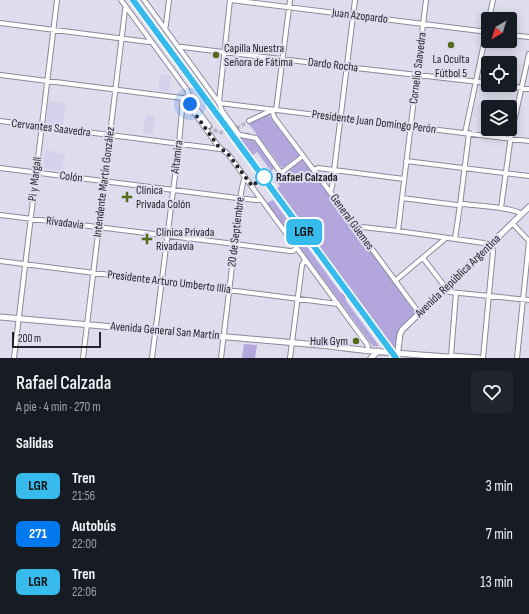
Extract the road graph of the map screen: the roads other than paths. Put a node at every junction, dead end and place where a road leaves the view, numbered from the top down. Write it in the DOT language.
graph roads {
  1 [pos="57,0"];
  2 [pos="121,0"];
  3 [pos="144,0"];
  4 [pos="170,0"];
  5 [pos="231,0"];
  6 [pos="290,0"];
  7 [pos="355,0"];
  8 [pos="426,0"];
  9 [pos="493,0"];
  10 [pos="126,7"];
  11 [pos="289,8"];
  12 [pos="490,12"];
  13 [pos="353,16"];
  14 [pos="0,23"];
  15 [pos="423,24"];
  16 [pos="165,28"];
  17 [pos="53,29"];
  18 [pos="481,31"];
  19 [pos="517,36"];
  20 [pos="529,37"];
  21 [pos="122,38"];
  22 [pos="151,41"];
  23 [pos="178,47"];
  24 [pos="483,48"];
  25 [pos="224,52"];
  26 [pos="529,54"];
  27 [pos="283,59"];
  28 [pos="347,67"];
  29 [pos="417,74"];
  30 [pos="0,75"];
  31 [pos="47,81"];
  32 [pos="476,82"];
  33 [pos="481,82"];
  34 [pos="517,87"];
  35 [pos="522,88"];
  36 [pos="529,89"];
  37 [pos="116,90"];
  38 [pos="184,98"];
  39 [pos="190,99"];
  40 [pos="219,103"];
  41 [pos="274,110"];
  42 [pos="264,114"];
  43 [pos="274,117"];
  44 [pos="341,117"];
  45 [pos="0,121"];
  46 [pos="249,121"];
  47 [pos="41,126"];
  48 [pos="209,126"];
  49 [pos="410,126"];
  50 [pos="467,133"];
  51 [pos="110,135"];
  52 [pos="511,138"];
  53 [pos="529,140"];
  54 [pos="179,144"];
  55 [pos="221,149"];
  56 [pos="303,156"];
  57 [pos="406,161"];
  58 [pos="0,168"];
  59 [pos="465,169"];
  60 [pos="314,170"];
  61 [pos="334,170"];
  62 [pos="36,173"];
  63 [pos="506,174"];
  64 [pos="529,176"];
  65 [pos="245,177"];
  66 [pos="404,179"];
  67 [pos="104,181"];
  68 [pos="173,190"];
  69 [pos="330,192"];
  70 [pos="240,198"];
  71 [pos="261,198"];
  72 [pos="402,198"];
  73 [pos="460,205"];
  74 [pos="529,207"];
  75 [pos="501,208"];
  76 [pos="522,214"];
  77 [pos="0,215"];
  78 [pos="31,218"];
  79 [pos="512,223"];
  80 [pos="98,227"];
  81 [pos="357,228"];
  82 [pos="398,231"];
  83 [pos="167,235"];
  84 [pos="446,238"];
  85 [pos="455,239"];
  86 [pos="529,241"];
  87 [pos="235,244"];
  88 [pos="491,244"];
  89 [pos="296,248"];
  90 [pos="423,258"];
  91 [pos="305,260"];
  92 [pos="0,261"];
  93 [pos="25,264"];
  94 [pos="93,272"];
  95 [pos="161,281"];
  96 [pos="396,281"];
  97 [pos="446,289"];
  98 [pos="229,290"];
  99 [pos="456,293"];
  100 [pos="489,296"];
  101 [pos="298,299"];
  102 [pos="522,299"];
  103 [pos="529,300"];
  104 [pos="338,304"];
  105 [pos="419,314"];
  106 [pos="0,317"];
  107 [pos="19,318"];
  108 [pos="86,324"];
  109 [pos="156,330"];
  110 [pos="224,336"];
  111 [pos="292,342"];
  112 [pos="330,346"];
  113 [pos="368,347"];
  114 [pos="380,353"];
  115 [pos="402,354"];
  116 [pos="451,356"];
  117 [pos="14,358"];
  118 [pos="83,358"];
  119 [pos="152,358"];
  120 [pos="221,358"];
  121 [pos="290,358"];
  122 [pos="372,358"];
  123 [pos="477,358"];
  124 [pos="483,358"];
  125 [pos="516,358"];
  1 -- 17 [label="street, Pi y Margall"];
  2 -- 10 [label="street"];
  3 -- 16 [label="street"];
  4 -- 16 [label="street"];
  5 -- 11 [label="street, Juan Azopardo"];
  5 -- 25 [label="street"];
  6 -- 11 [label="street"];
  7 -- 13 [label="street"];
  8 -- 15 [label="street, Cornelio Saavedra"];
  9 -- 12 [label="street"];
  10 -- 21 [label="street, Intendente Martín González"];
  10 -- 22 [label="street"];
  11 -- 13 [label="street, Juan Azopardo"];
  11 -- 27 [label="street"];
  13 -- 15 [label="street, Juan Azopardo"];
  13 -- 28 [label="street"];
  14 -- 17 [label="street"];
  15 -- 18 [label="street, Juan Azopardo"];
  15 -- 29 [label="street, Cornelio Saavedra"];
  16 -- 23 [label="street"];
  17 -- 21 [label="street"];
  17 -- 31 [label="street, Pi y Margall"];
  19 -- 20 [label="street"];
  21 -- 22 [label="street"];
  21 -- 37 [label="street, Intendente Martín González"];
  22 -- 39 [label="street"];
  23 -- 25 [label="street, Dardo Rocha"];
  23 -- 40 [label="street"];
  24 -- 32 [label="street"];
  25 -- 27 [label="street, Dardo Rocha"];
  25 -- 40 [label="street"];
  26 -- 35 [label="street"];
  27 -- 28 [label="street, Dardo Rocha"];
  27 -- 41 [label="street"];
  28 -- 29 [label="street, Dardo Rocha"];
  28 -- 44 [label="street"];
  29 -- 32 [label="street, Dardo Rocha"];
  29 -- 49 [label="street, Cornelio Saavedra"];
  30 -- 31 [label="street"];
  31 -- 37 [label="street"];
  31 -- 47 [label="street, Pi y Margall"];
  32 -- 33 [label="street, Dardo Rocha"];
  32 -- 50 [label="street"];
  34 -- 35 [label="street"];
  35 -- 36 [label="street"];
  35 -- 52 [label="street"];
  37 -- 38 [label="street"];
  37 -- 51 [label="street, Intendente Martín González"];
  38 -- 39 [label="street"];
  38 -- 54 [label="street, Altamira"];
  39 -- 48 [label="street"];
  39 -- 55 [label="street"];
  40 -- 41 [label="street, Presidente Juan Domingo Perón"];
  40 -- 56 [label="street, bridge"];
  41 -- 42 [label="street"];
  41 -- 43 [label="street, General Güemes"];
  41 -- 44 [label="street, Presidente Juan Domingo Perón"];
  42 -- 43 [label="street"];
  42 -- 46 [label="street"];
  43 -- 56 [label="street, General Güemes"];
  44 -- 49 [label="street, Presidente Juan Domingo Perón"];
  44 -- 61 [label="street"];
  45 -- 47 [label="street, Cervantes Saavedra"];
  47 -- 51 [label="street, Cervantes Saavedra"];
  47 -- 62 [label="street, Pi y Margall"];
  49 -- 50 [label="street, Presidente Juan Domingo Perón"];
  49 -- 57 [label="street, Cornelio Saavedra"];
  50 -- 52 [label="street, Presidente Juan Domingo Perón"];
  50 -- 59 [label="street"];
  51 -- 54 [label="street, Cervantes Saavedra"];
  51 -- 67 [label="street, Intendente Martín González"];
  52 -- 53 [label="street, Presidente Juan Domingo Perón"];
  52 -- 63 [label="street"];
  54 -- 55 [label="street, Cervantes Saavedra"];
  54 -- 68 [label="street, Altamira"];
  55 -- 65 [label="street"];
  56 -- 60 [label="street, General Güemes"];
  57 -- 59 [label="street"];
  57 -- 66 [label="street, Cornelio Saavedra"];
  58 -- 62 [label="street, Colón"];
  59 -- 63 [label="street"];
  59 -- 73 [label="street"];
  60 -- 61 [label="street"];
  60 -- 69 [label="street, General Güemes"];
  61 -- 66 [label="street"];
  61 -- 69 [label="street"];
  62 -- 67 [label="street, Colón"];
  62 -- 78 [label="street, Pi y Margall"];
  63 -- 64 [label="street"];
  63 -- 75 [label="street"];
  65 -- 70 [label="street, 20 de Septiembre"];
  65 -- 71 [label="street"];
  66 -- 72 [label="street, Cornelio Saavedra"];
  67 -- 68 [label="street, Colón"];
  67 -- 80 [label="street, Intendente Martín González"];
  68 -- 70 [label="street, Colón"];
  68 -- 83 [label="street, Altamira"];
  69 -- 81 [label="street, General Güemes"];
  70 -- 71 [label="street, Colón"];
  70 -- 87 [label="street, 20 de Septiembre"];
  71 -- 89 [label="street"];
  72 -- 73 [label="street"];
  72 -- 82 [label="street, Cornelio Saavedra"];
  73 -- 75 [label="street"];
  73 -- 85 [label="street"];
  74 -- 76 [label="main road, Avenida República Argentina"];
  75 -- 76 [label="street"];
  76 -- 79 [label="main road, Avenida República Argentina"];
  77 -- 78 [label="street, Rivadavia"];
  78 -- 80 [label="street, Rivadavia"];
  78 -- 93 [label="street, Pi y Margall"];
  79 -- 86 [label="street"];
  79 -- 88 [label="main road, Avenida República Argentina"];
  80 -- 83 [label="street, Rivadavia"];
  80 -- 94 [label="street, Intendente Martín González"];
  81 -- 82 [label="street"];
  81 -- 96 [label="street, General Güemes"];
  82 -- 84 [label="street"];
  83 -- 87 [label="street, Rivadavia"];
  83 -- 95 [label="street, Altamira"];
  84 -- 85 [label="street"];
  84 -- 90 [label="street"];
  85 -- 88 [label="street"];
  86 -- 102 [label="street"];
  87 -- 89 [label="street, Rivadavia"];
  87 -- 98 [label="street, 20 de Septiembre"];
  88 -- 97 [label="main road, Avenida República Argentina"];
  88 -- 100 [label="street"];
  89 -- 91 [label="street"];
  90 -- 96 [label="street"];
  90 -- 97 [label="street"];
  91 -- 101 [label="street"];
  91 -- 104 [label="street"];
  92 -- 93 [label="street, Presidente Arturo Umberto Illia"];
  93 -- 94 [label="street, Presidente Arturo Umberto Illia"];
  93 -- 107 [label="street, Pi y Margall"];
  94 -- 95 [label="street, Presidente Arturo Umberto Illia"];
  94 -- 108 [label="street, Intendente Martín González"];
  95 -- 98 [label="street, Presidente Arturo Umberto Illia"];
  95 -- 109 [label="street, Altamira"];
  96 -- 105 [label="street, General Güemes"];
  97 -- 99 [label="street"];
  97 -- 105 [label="main road, Avenida República Argentina"];
  98 -- 101 [label="street, Presidente Arturo Umberto Illia"];
  98 -- 110 [label="street, 20 de Septiembre"];
  99 -- 100 [label="street"];
  99 -- 116 [label="street"];
  100 -- 102 [label="street"];
  100 -- 124 [label="street"];
  101 -- 104 [label="street, Presidente Arturo Umberto Illia"];
  101 -- 111 [label="street"];
  102 -- 103 [label="street"];
  102 -- 125 [label="street"];
  104 -- 113 [label="street"];
  105 -- 115 [label="main road, Avenida República Argentina"];
  106 -- 107 [label="main road, Avenida General San Martín"];
  107 -- 108 [label="main road, Avenida General San Martín"];
  107 -- 117 [label="street, Pi y Margall"];
  108 -- 109 [label="main road, Avenida General San Martín"];
  108 -- 118 [label="street, Intendente Martín González"];
  109 -- 110 [label="main road, Avenida General San Martín"];
  109 -- 119 [label="street, Altamira"];
  110 -- 111 [label="main road, Avenida General San Martín"];
  110 -- 120 [label="street, 20 de Septiembre"];
  111 -- 112 [label="main road, Avenida General San Martín"];
  111 -- 121 [label="street"];
  112 -- 113 [label="main road, Avenida General San Martín"];
  112 -- 114 [label="main road, Avenida General San Martín"];
  113 -- 115 [label="main road, Avenida General San Martín"];
  114 -- 115 [label="main road, Avenida General San Martín"];
  114 -- 122 [label="main road"];
  115 -- 116 [label="main road, Avenida General San Martín"];
  116 -- 123 [label="main road, Avenida General San Martín"];
}
